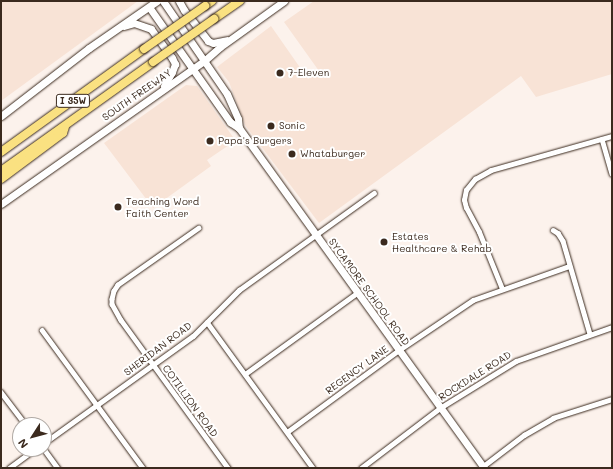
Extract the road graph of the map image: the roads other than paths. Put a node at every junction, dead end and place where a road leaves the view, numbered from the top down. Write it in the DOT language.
graph roads {
  1 [pos="157,1"];
  2 [pos="163,1"];
  3 [pos="179,1"];
  4 [pos="212,1"];
  5 [pos="240,1"];
  6 [pos="284,1"];
  7 [pos="147,4"];
  8 [pos="115,29"];
  9 [pos="231,39"];
  10 [pos="204,61"];
  11 [pos="193,68"];
  12 [pos="160,91"];
  13 [pos="1,116"];
  14 [pos="65,125"];
  15 [pos="239,128"];
  16 [pos="612,136"];
  17 [pos="602,139"];
  18 [pos="1,152"];
  19 [pos="1,171"];
  20 [pos="612,174"];
  21 [pos="1,179"];
  22 [pos="374,193"];
  23 [pos="1,204"];
  24 [pos="199,228"];
  25 [pos="553,230"];
  26 [pos="316,236"];
  27 [pos="569,266"];
  28 [pos="502,289"];
  29 [pos="357,293"];
  30 [pos="207,322"];
  31 [pos="612,327"];
  32 [pos="42,330"];
  33 [pos="590,334"];
  34 [pos="399,350"];
  35 [pos="153,365"];
  36 [pos="245,374"];
  37 [pos="1,392"];
  38 [pos="612,399"];
  39 [pos="97,404"];
  40 [pos="440,408"];
  41 [pos="20,417"];
  42 [pos="287,432"];
  43 [pos="52,437"];
  44 [pos="24,457"];
  45 [pos="50,457"];
  46 [pos="482,467"];
  47 [pos="9,468"];
  48 [pos="58,468"];
  49 [pos="143,468"];
  50 [pos="228,468"];
  51 [pos="313,468"];
  52 [pos="361,468"];
  1 -- 7 [label="main road"];
  2 -- 10 [label="main road, SYCAMORE SCHOOL ROAD"];
  3 -- 9 [label="main road"];
  4 -- 18 [label="highway, I 35W, bridge"];
  5 -- 14 [label="highway, SOUTH FREEWAY / I 35W, bridge"];
  6 -- 9 [label="main road, SOUTH FREEWAY"];
  7 -- 8 [label="main road"];
  7 -- 11 [label="main road, SYCAMORE SCHOOL ROAD"];
  8 -- 12 [label="main road"];
  8 -- 13 [label="main road"];
  9 -- 10 [label="main road, SOUTH FREEWAY"];
  10 -- 11 [label="main road, SOUTH FREEWAY"];
  10 -- 15 [label="main road, SYCAMORE SCHOOL ROAD"];
  11 -- 12 [label="main road, SOUTH FREEWAY"];
  11 -- 15 [label="main road, SYCAMORE SCHOOL ROAD"];
  12 -- 23 [label="main road, SOUTH FREEWAY"];
  14 -- 19 [label="highway, SOUTH FREEWAY / I 35W"];
  14 -- 21 [label="highway"];
  15 -- 26 [label="main road, SYCAMORE SCHOOL ROAD"];
  16 -- 17 [label="street"];
  17 -- 20 [label="street"];
  17 -- 28 [label="street"];
  22 -- 26 [label="street, SHERIDAN ROAD"];
  24 -- 35 [label="street, COTILLION ROAD"];
  25 -- 27 [label="street"];
  26 -- 29 [label="main road, SYCAMORE SCHOOL ROAD"];
  26 -- 30 [label="street, SHERIDAN ROAD"];
  27 -- 28 [label="street, REGENCY LANE"];
  27 -- 33 [label="street"];
  28 -- 34 [label="street, REGENCY LANE"];
  29 -- 34 [label="main road, SYCAMORE SCHOOL ROAD"];
  29 -- 36 [label="street"];
  30 -- 35 [label="street, SHERIDAN ROAD"];
  30 -- 36 [label="street"];
  31 -- 33 [label="street, ROCKDALE ROAD"];
  32 -- 39 [label="street"];
  33 -- 40 [label="street, ROCKDALE ROAD"];
  34 -- 40 [label="main road, SYCAMORE SCHOOL ROAD"];
  34 -- 42 [label="street, REGENCY LANE"];
  35 -- 39 [label="street, SHERIDAN ROAD"];
  35 -- 50 [label="street, COTILLION ROAD"];
  36 -- 42 [label="street"];
  37 -- 41 [label="street"];
  38 -- 46 [label="street"];
  39 -- 43 [label="street, SHERIDAN ROAD"];
  39 -- 49 [label="street"];
  40 -- 46 [label="main road, SYCAMORE SCHOOL ROAD"];
  40 -- 52 [label="street, ROCKDALE ROAD"];
  42 -- 51 [label="street"];
  44 -- 47 [label="street"];
  45 -- 48 [label="street"];
}
